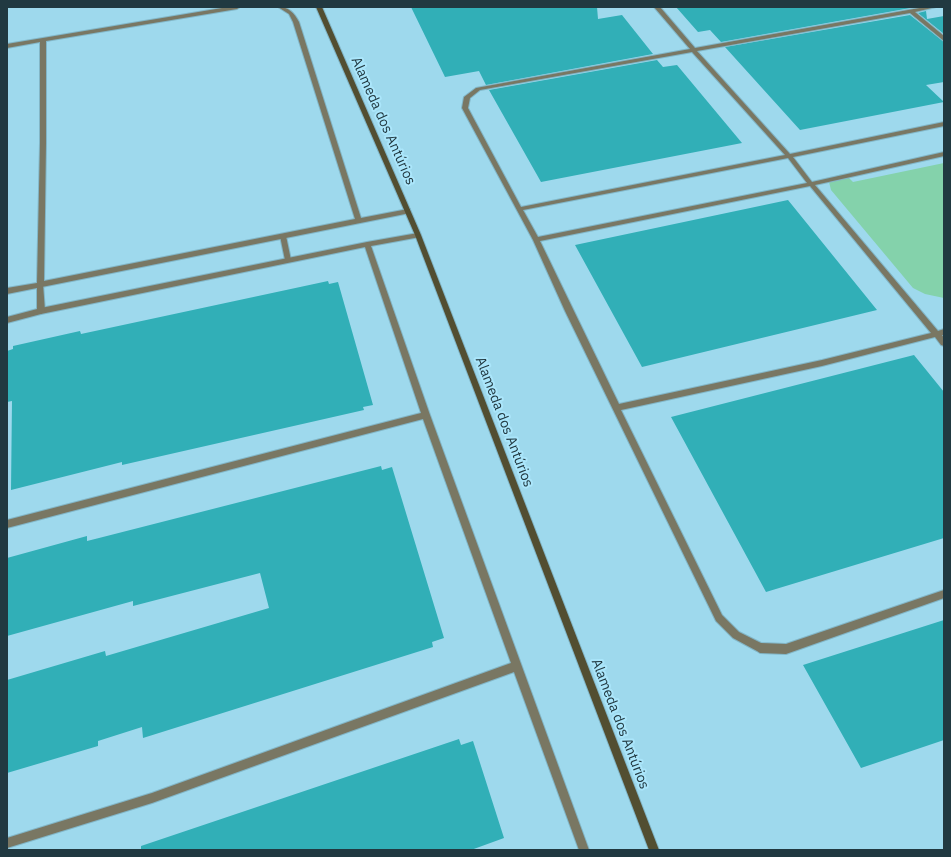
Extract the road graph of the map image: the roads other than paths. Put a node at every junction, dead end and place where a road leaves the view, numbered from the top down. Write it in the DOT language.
graph roads {
  1 [pos="237,7"];
  2 [pos="282,7"];
  3 [pos="320,7"];
  4 [pos="657,7"];
  5 [pos="933,7"];
  6 [pos="911,11"];
  7 [pos="43,39"];
  8 [pos="944,39"];
  9 [pos="7,46"];
  10 [pos="694,51"];
  11 [pos="944,124"];
  12 [pos="944,154"];
  13 [pos="790,156"];
  14 [pos="811,184"];
  15 [pos="520,209"];
  16 [pos="408,211"];
  17 [pos="359,221"];
  18 [pos="418,235"];
  19 [pos="283,236"];
  20 [pos="536,240"];
  21 [pos="367,244"];
  22 [pos="288,260"];
  23 [pos="40,284"];
  24 [pos="7,291"];
  25 [pos="41,311"];
  26 [pos="7,320"];
  27 [pos="940,333"];
  28 [pos="944,343"];
  29 [pos="616,408"];
  30 [pos="426,415"];
  31 [pos="7,524"];
  32 [pos="944,594"];
  33 [pos="518,666"];
  34 [pos="7,843"];
  35 [pos="584,850"];
  36 [pos="654,850"];
  1 -- 7 [label="street"];
  2 -- 17 [label="street"];
  3 -- 16 [label="street, Alameda dos Antúrios"];
  4 -- 10 [label="street"];
  5 -- 6 [label="street"];
  6 -- 8 [label="street"];
  6 -- 10 [label="street"];
  7 -- 9 [label="street"];
  7 -- 23 [label="street"];
  10 -- 13 [label="street"];
  10 -- 15 [label="street"];
  11 -- 13 [label="street"];
  12 -- 14 [label="street"];
  13 -- 14 [label="street"];
  13 -- 15 [label="street"];
  14 -- 20 [label="street"];
  14 -- 27 [label="street"];
  15 -- 20 [label="street"];
  16 -- 17 [label="street"];
  16 -- 18 [label="street, Alameda dos Antúrios"];
  17 -- 19 [label="street"];
  18 -- 21 [label="street"];
  18 -- 36 [label="street, Alameda dos Antúrios"];
  19 -- 22 [label="street"];
  19 -- 23 [label="street"];
  20 -- 29 [label="street"];
  21 -- 22 [label="street"];
  21 -- 30 [label="street"];
  22 -- 25 [label="street"];
  23 -- 24 [label="street"];
  23 -- 25 [label="street"];
  25 -- 26 [label="street"];
  27 -- 28 [label="street"];
  27 -- 29 [label="street"];
  29 -- 32 [label="street"];
  30 -- 31 [label="street"];
  30 -- 33 [label="street"];
  33 -- 34 [label="street"];
  33 -- 35 [label="street"];
}
